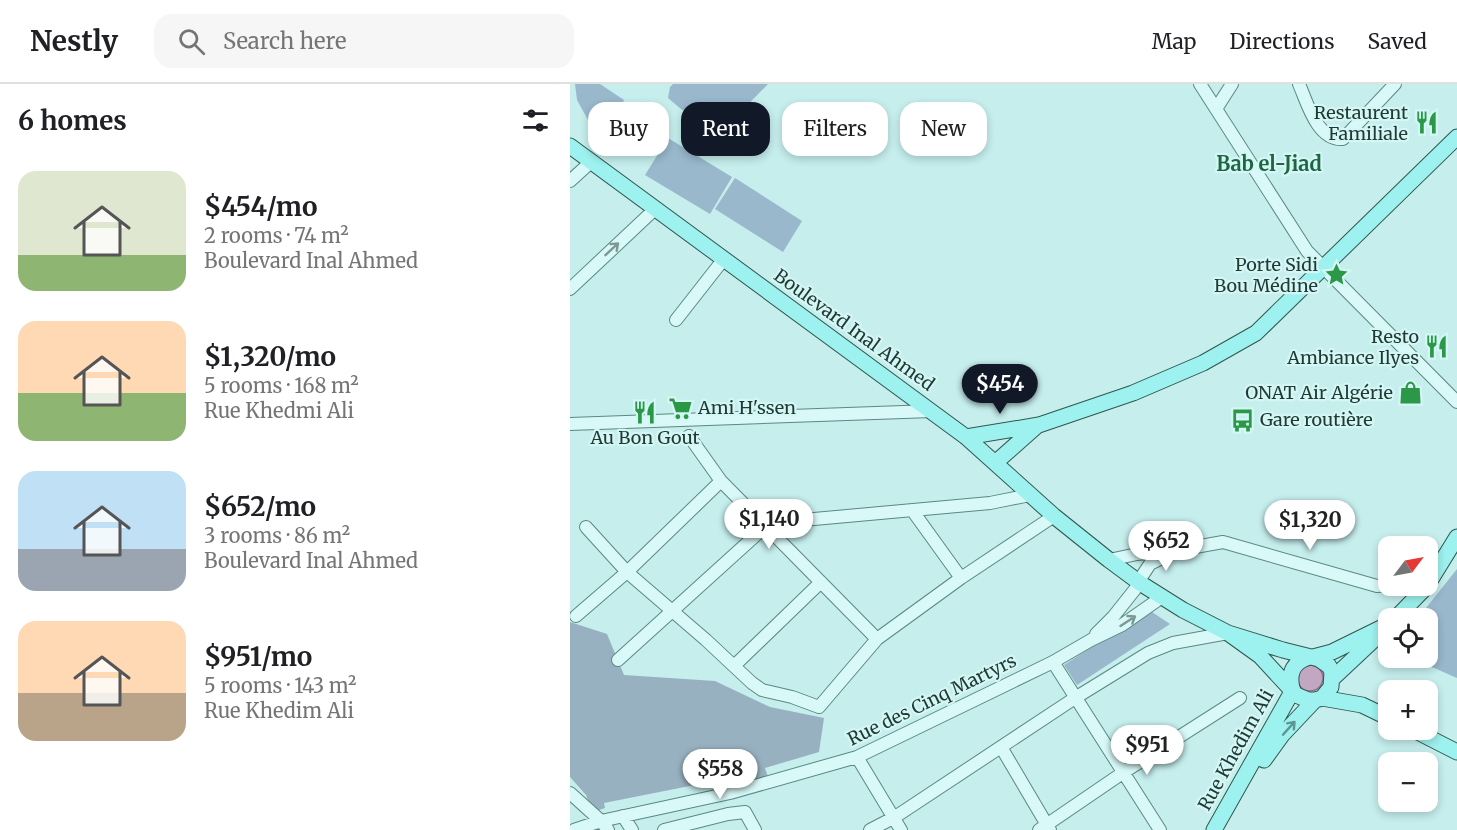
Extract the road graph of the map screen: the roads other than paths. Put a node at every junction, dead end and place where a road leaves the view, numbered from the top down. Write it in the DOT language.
graph roads {
  1 [pos="1200,84"];
  2 [pos="1299,84"];
  3 [pos="1395,84"];
  4 [pos="1236,85"];
  5 [pos="1216,110"];
  6 [pos="1457,137"];
  7 [pos="570,146"];
  8 [pos="592,161"];
  9 [pos="570,182"];
  10 [pos="655,209"];
  11 [pos="723,260"];
  12 [pos="1323,268"];
  13 [pos="570,289"];
  14 [pos="676,320"];
  15 [pos="1457,402"];
  16 [pos="932,411"];
  17 [pos="570,424"];
  18 [pos="1039,424"];
  19 [pos="689,436"];
  20 [pos="966,437"];
  21 [pos="995,463"];
  22 [pos="722,481"];
  23 [pos="1030,495"];
  24 [pos="912,510"];
  25 [pos="1054,516"];
  26 [pos="766,526"];
  27 [pos="586,527"];
  28 [pos="1457,537"];
  29 [pos="1184,549"];
  30 [pos="1109,561"];
  31 [pos="1438,567"];
  32 [pos="627,572"];
  33 [pos="961,578"];
  34 [pos="821,582"];
  35 [pos="1139,582"];
  36 [pos="1378,586"];
  37 [pos="1415,596"];
  38 [pos="1162,597"];
  39 [pos="1405,608"];
  40 [pos="673,611"];
  41 [pos="576,616"];
  42 [pos="1378,630"];
  43 [pos="1228,633"];
  44 [pos="1378,636"];
  45 [pos="877,639"];
  46 [pos="1092,640"];
  47 [pos="1311,657"];
  48 [pos="618,660"];
  49 [pos="1053,662"];
  50 [pos="734,666"];
  51 [pos="1333,679"];
  52 [pos="1292,689"];
  53 [pos="1075,698"];
  54 [pos="1240,698"];
  55 [pos="1318,699"];
  56 [pos="1362,705"];
  57 [pos="1378,713"];
  58 [pos="1433,740"];
  59 [pos="1001,747"];
  60 [pos="1455,752"];
  61 [pos="857,757"];
  62 [pos="1124,772"];
  63 [pos="570,794"];
  64 [pos="623,816"];
  65 [pos="895,817"];
  66 [pos="604,825"];
  67 [pos="1045,828"];
  68 [pos="574,830"];
  69 [pos="632,830"];
  70 [pos="664,830"];
  71 [pos="755,830"];
  72 [pos="870,830"];
  73 [pos="902,830"];
  74 [pos="1160,830"];
  75 [pos="1214,830"];
  76 [pos="1223,830"];
  1 -- 5 [label="street"];
  2 -- 3 [label="street"];
  4 -- 5 [label="street"];
  5 -- 12 [label="street"];
  6 -- 12 [label="main road"];
  7 -- 8 [label="main road, Boulevard Inal Ahmed"];
  8 -- 9 [label="street"];
  8 -- 10 [label="main road, Boulevard Inal Ahmed"];
  10 -- 11 [label="main road, Boulevard Inal Ahmed"];
  13 -- 10 [label="street, one-way"];
  11 -- 14 [label="street"];
  11 -- 16 [label="main road, Boulevard Inal Ahmed"];
  12 -- 15 [label="street"];
  12 -- 18 [label="main road"];
  16 -- 17 [label="street"];
  16 -- 20 [label="main road, Boulevard Inal Ahmed"];
  18 -- 20 [label="main road"];
  18 -- 21 [label="main road"];
  19 -- 22 [label="street"];
  20 -- 21 [label="main road, Boulevard Inal Ahmed"];
  21 -- 23 [label="main road, Boulevard Inal Ahmed"];
  22 -- 26 [label="street"];
  22 -- 32 [label="street"];
  23 -- 24 [label="street"];
  23 -- 25 [label="main road, Boulevard Inal Ahmed"];
  24 -- 26 [label="street"];
  24 -- 33 [label="street"];
  25 -- 30 [label="main road, Boulevard Inal Ahmed"];
  25 -- 33 [label="street"];
  26 -- 34 [label="street"];
  26 -- 40 [label="street"];
  27 -- 32 [label="street"];
  28 -- 31 [label="main road"];
  29 -- 30 [label="street"];
  29 -- 35 [label="street"];
  29 -- 36 [label="street"];
  30 -- 35 [label="main road, Boulevard Inal Ahmed"];
  32 -- 40 [label="street"];
  32 -- 41 [label="street"];
  33 -- 45 [label="street"];
  34 -- 45 [label="street"];
  34 -- 50 [label="street"];
  35 -- 38 [label="main road, Boulevard Inal Ahmed"];
  35 -- 46 [label="street"];
  37 -- 39 [label="main road"];
  38 -- 43 [label="main road, Boulevard Inal Ahmed"];
  46 -- 38 [label="street, Rue des Cinq Martyrs, one-way"];
  40 -- 48 [label="street"];
  40 -- 50 [label="street"];
  42 -- 47 [label="main road"];
  43 -- 47 [label="main road"];
  43 -- 52 [label="main road"];
  43 -- 53 [label="street"];
  44 -- 51 [label="main road"];
  45 -- 50 [label="street"];
  46 -- 49 [label="street, Rue des Cinq Martyrs"];
  47 -- 51 [label="main road"];
  47 -- 52 [label="main road"];
  49 -- 53 [label="street"];
  49 -- 61 [label="street, Rue des Cinq Martyrs"];
  51 -- 55 [label="main road"];
  51 -- 56 [label="main road"];
  52 -- 55 [label="main road"];
  52 -- 75 [label="main road, Rue Khedim Ali"];
  53 -- 59 [label="street"];
  53 -- 62 [label="street"];
  54 -- 62 [label="street"];
  55 -- 56 [label="main road"];
  76 -- 55 [label="main road, Rue Khedim Ali, one-way"];
  56 -- 57 [label="main road"];
  58 -- 60 [label="main road"];
  59 -- 65 [label="street"];
  59 -- 67 [label="street"];
  61 -- 64 [label="street, Rue des Cinq Martyrs"];
  61 -- 65 [label="street"];
  62 -- 67 [label="street"];
  62 -- 74 [label="street"];
  63 -- 66 [label="street"];
  64 -- 66 [label="street, Rue des Cinq Martyrs"];
  64 -- 69 [label="street"];
  65 -- 72 [label="street"];
  65 -- 73 [label="street"];
  66 -- 68 [label="street, Rue des Cinq Martyrs"];
  70 -- 71 [label="street"];
}
